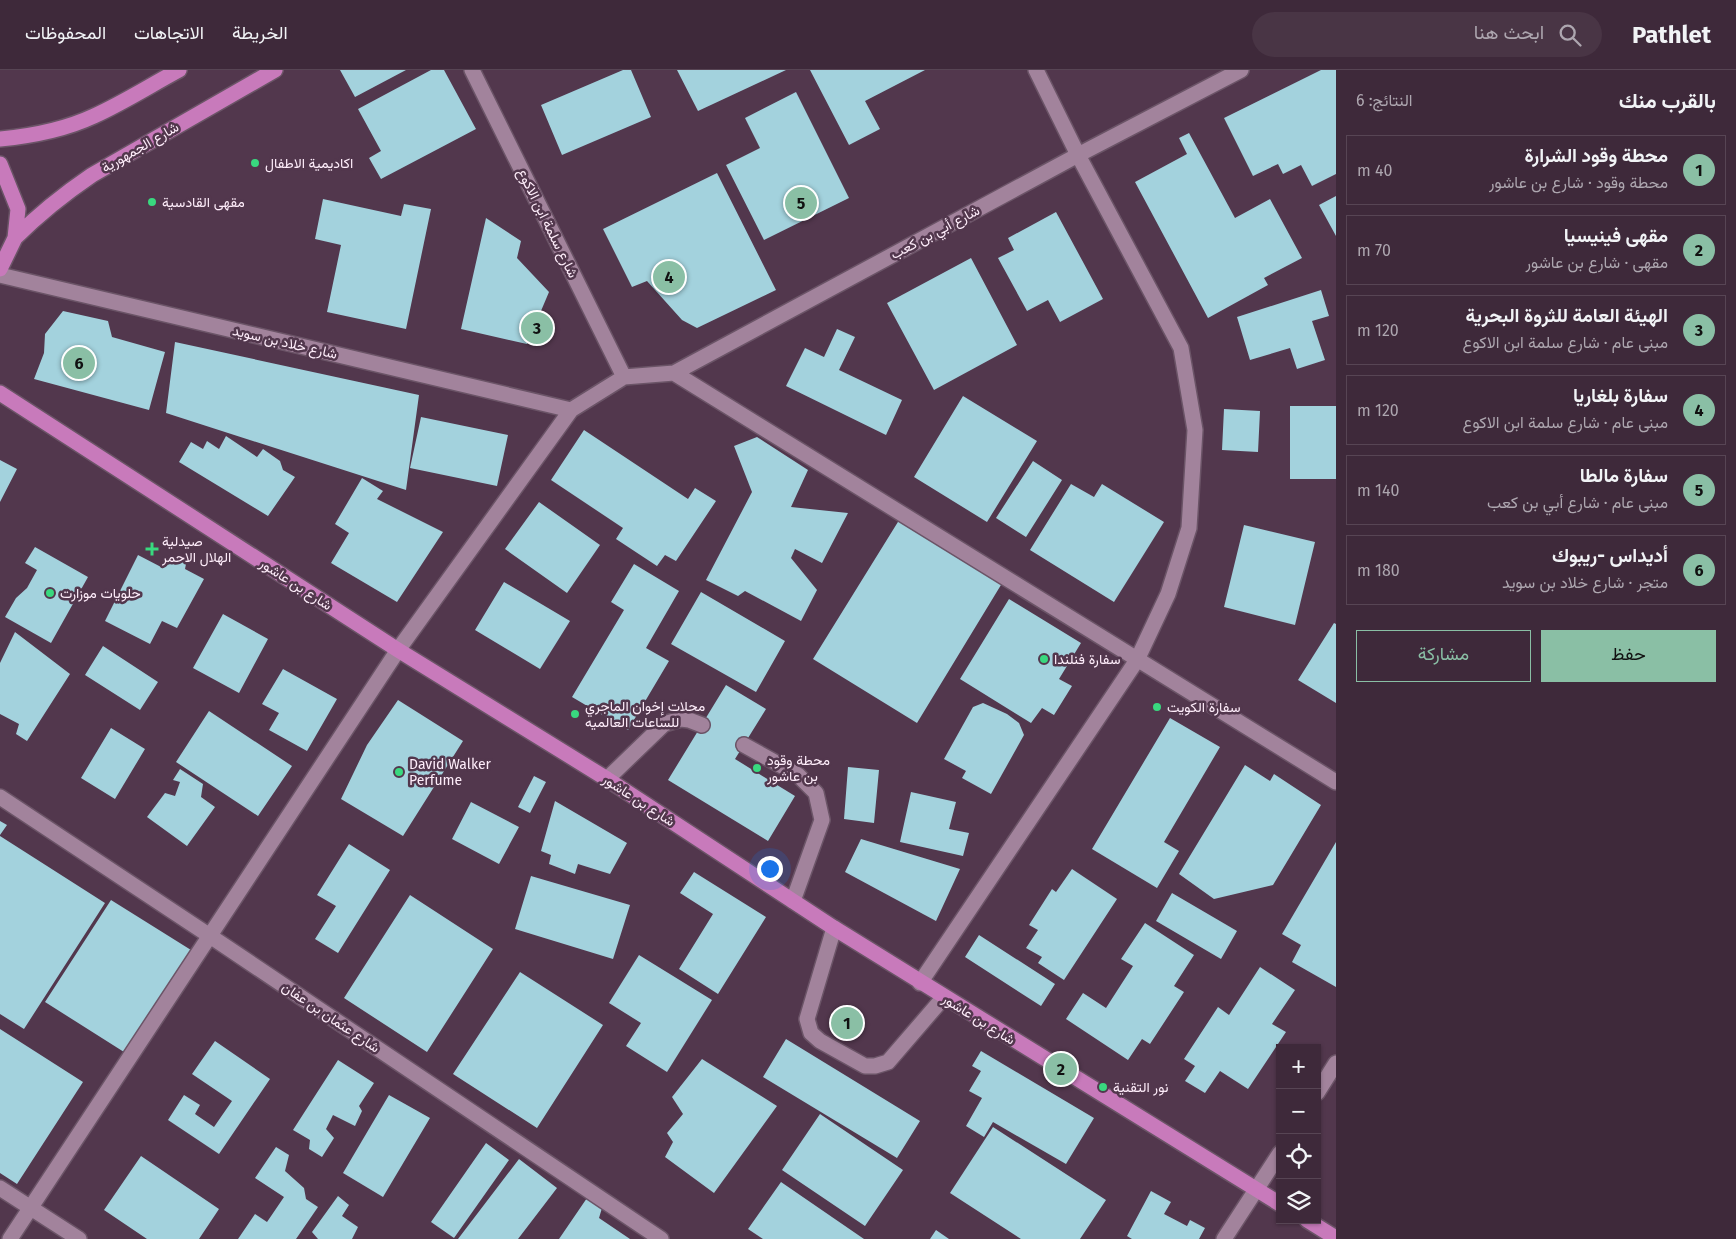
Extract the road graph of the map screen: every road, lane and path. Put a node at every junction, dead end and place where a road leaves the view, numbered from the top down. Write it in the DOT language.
graph roads {
  1 [pos="179,70"];
  2 [pos="275,70"];
  3 [pos="472,70"];
  4 [pos="1036,70"];
  5 [pos="1241,70"];
  6 [pos="0,139"];
  7 [pos="1078,155"];
  8 [pos="0,164"];
  9 [pos="15,238"];
  10 [pos="0,269"];
  11 [pos="0,275"];
  12 [pos="674,373"];
  13 [pos="624,377"];
  14 [pos="0,393"];
  15 [pos="571,410"];
  16 [pos="398,650"];
  17 [pos="1137,660"];
  18 [pos="702,725"];
  19 [pos="744,745"];
  20 [pos="607,779"];
  21 [pos="1336,782"];
  22 [pos="0,797"];
  23 [pos="793,901"];
  24 [pos="834,928"];
  25 [pos="210,936"];
  26 [pos="920,983"];
  27 [pos="944,997"];
  28 [pos="1336,1063"];
  29 [pos="1320,1089"];
  30 [pos="1276,1159"];
  31 [pos="0,1188"];
  32 [pos="1257,1190"];
  33 [pos="1276,1202"];
  34 [pos="32,1208"];
  35 [pos="1313,1224"];
  36 [pos="1336,1238"];
  37 [pos="10,1239"];
  38 [pos="79,1239"];
  39 [pos="661,1239"];
  40 [pos="1224,1239"];
  1 -- 6 [label="main road"];
  2 -- 9 [label="main road, شارع الجمهورية"];
  3 -- 13 [label="street, شارع سلمة ابن الاكوع"];
  4 -- 7 [label="street"];
  5 -- 7 [label="street, شارع أبي بن كعب"];
  7 -- 12 [label="street, شارع أبي بن كعب"];
  7 -- 17 [label="street"];
  8 -- 9 [label="main road"];
  9 -- 10 [label="main road"];
  11 -- 15 [label="street, شارع خلاد بن سويد"];
  12 -- 13 [label="street, شارع أبي بن كعب"];
  12 -- 17 [label="street"];
  13 -- 15 [label="street"];
  14 -- 16 [label="main road, شارع بن عاشور"];
  15 -- 16 [label="street"];
  16 -- 20 [label="main road, شارع بن عاشور"];
  16 -- 25 [label="street"];
  17 -- 21 [label="street"];
  17 -- 26 [label="street"];
  18 -- 20 [label="street"];
  19 -- 23 [label="street"];
  20 -- 23 [label="main road, شارع بن عاشور"];
  22 -- 25 [label="street, شارع عثمان بن عفان"];
  23 -- 24 [label="main road, شارع بن عاشور"];
  24 -- 26 [label="main road, شارع بن عاشور"];
  24 -- 27 [label="street"];
  25 -- 34 [label="street"];
  25 -- 39 [label="street, شارع عثمان بن عفان"];
  26 -- 27 [label="main road, شارع بن عاشور"];
  27 -- 32 [label="main road, شارع بن عاشور"];
  28 -- 29 [label="street"];
  30 -- 32 [label="street"];
  31 -- 34 [label="street"];
  32 -- 33 [label="main road, شارع بن عاشور"];
  32 -- 40 [label="street"];
  34 -- 37 [label="street"];
  34 -- 38 [label="street"];
  35 -- 36 [label="main road"];
}
